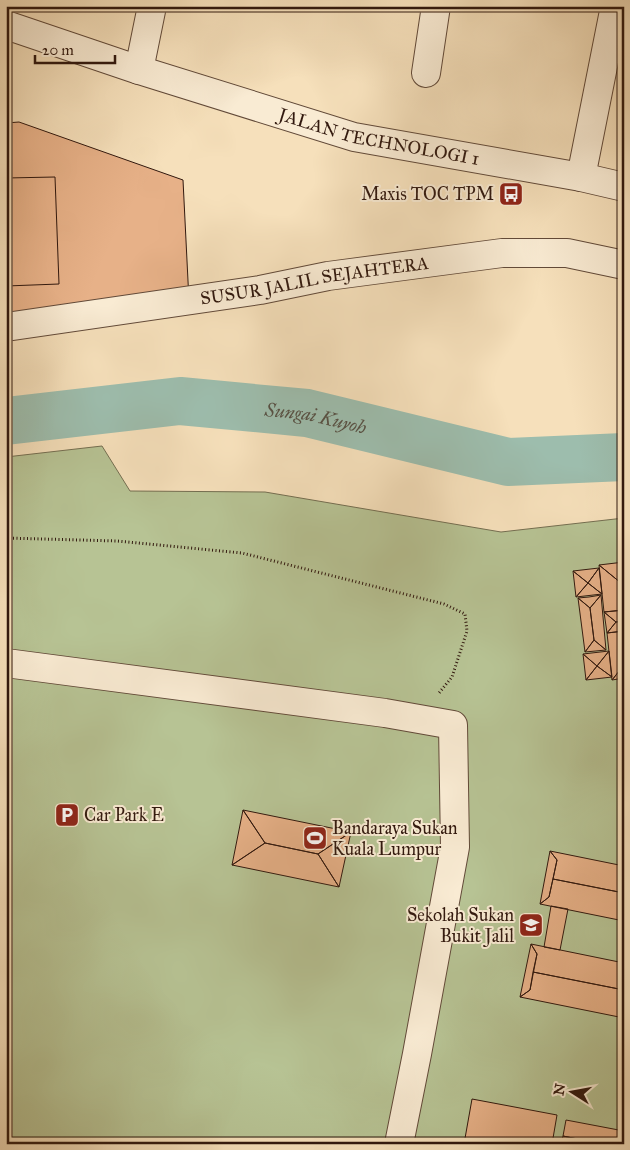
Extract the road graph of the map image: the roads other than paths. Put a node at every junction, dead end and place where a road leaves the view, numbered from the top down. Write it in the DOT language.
graph roads {
  1 [pos="152,6"];
  2 [pos="436,6"];
  3 [pos="615,6"];
  4 [pos="624,8"];
  5 [pos="6,24"];
  6 [pos="140,70"];
  7 [pos="426,73"];
  8 [pos="581,177"];
  9 [pos="624,187"];
  10 [pos="624,265"];
  11 [pos="6,327"];
  12 [pos="6,663"];
  13 [pos="399,1144"];
  1 -- 6 [label="street"];
  2 -- 7 [label="street"];
  3 -- 4 [label="street"];
  3 -- 8 [label="street"];
  5 -- 6 [label="street, JALAN TECHNOLOGI 1"];
  6 -- 8 [label="street, JALAN TECHNOLOGI 1"];
  8 -- 9 [label="street, JALAN TECHNOLOGI 1"];
  10 -- 11 [label="street, SUSUR JALIL SEJAHTERA"];
  12 -- 13 [label="street"];
}
